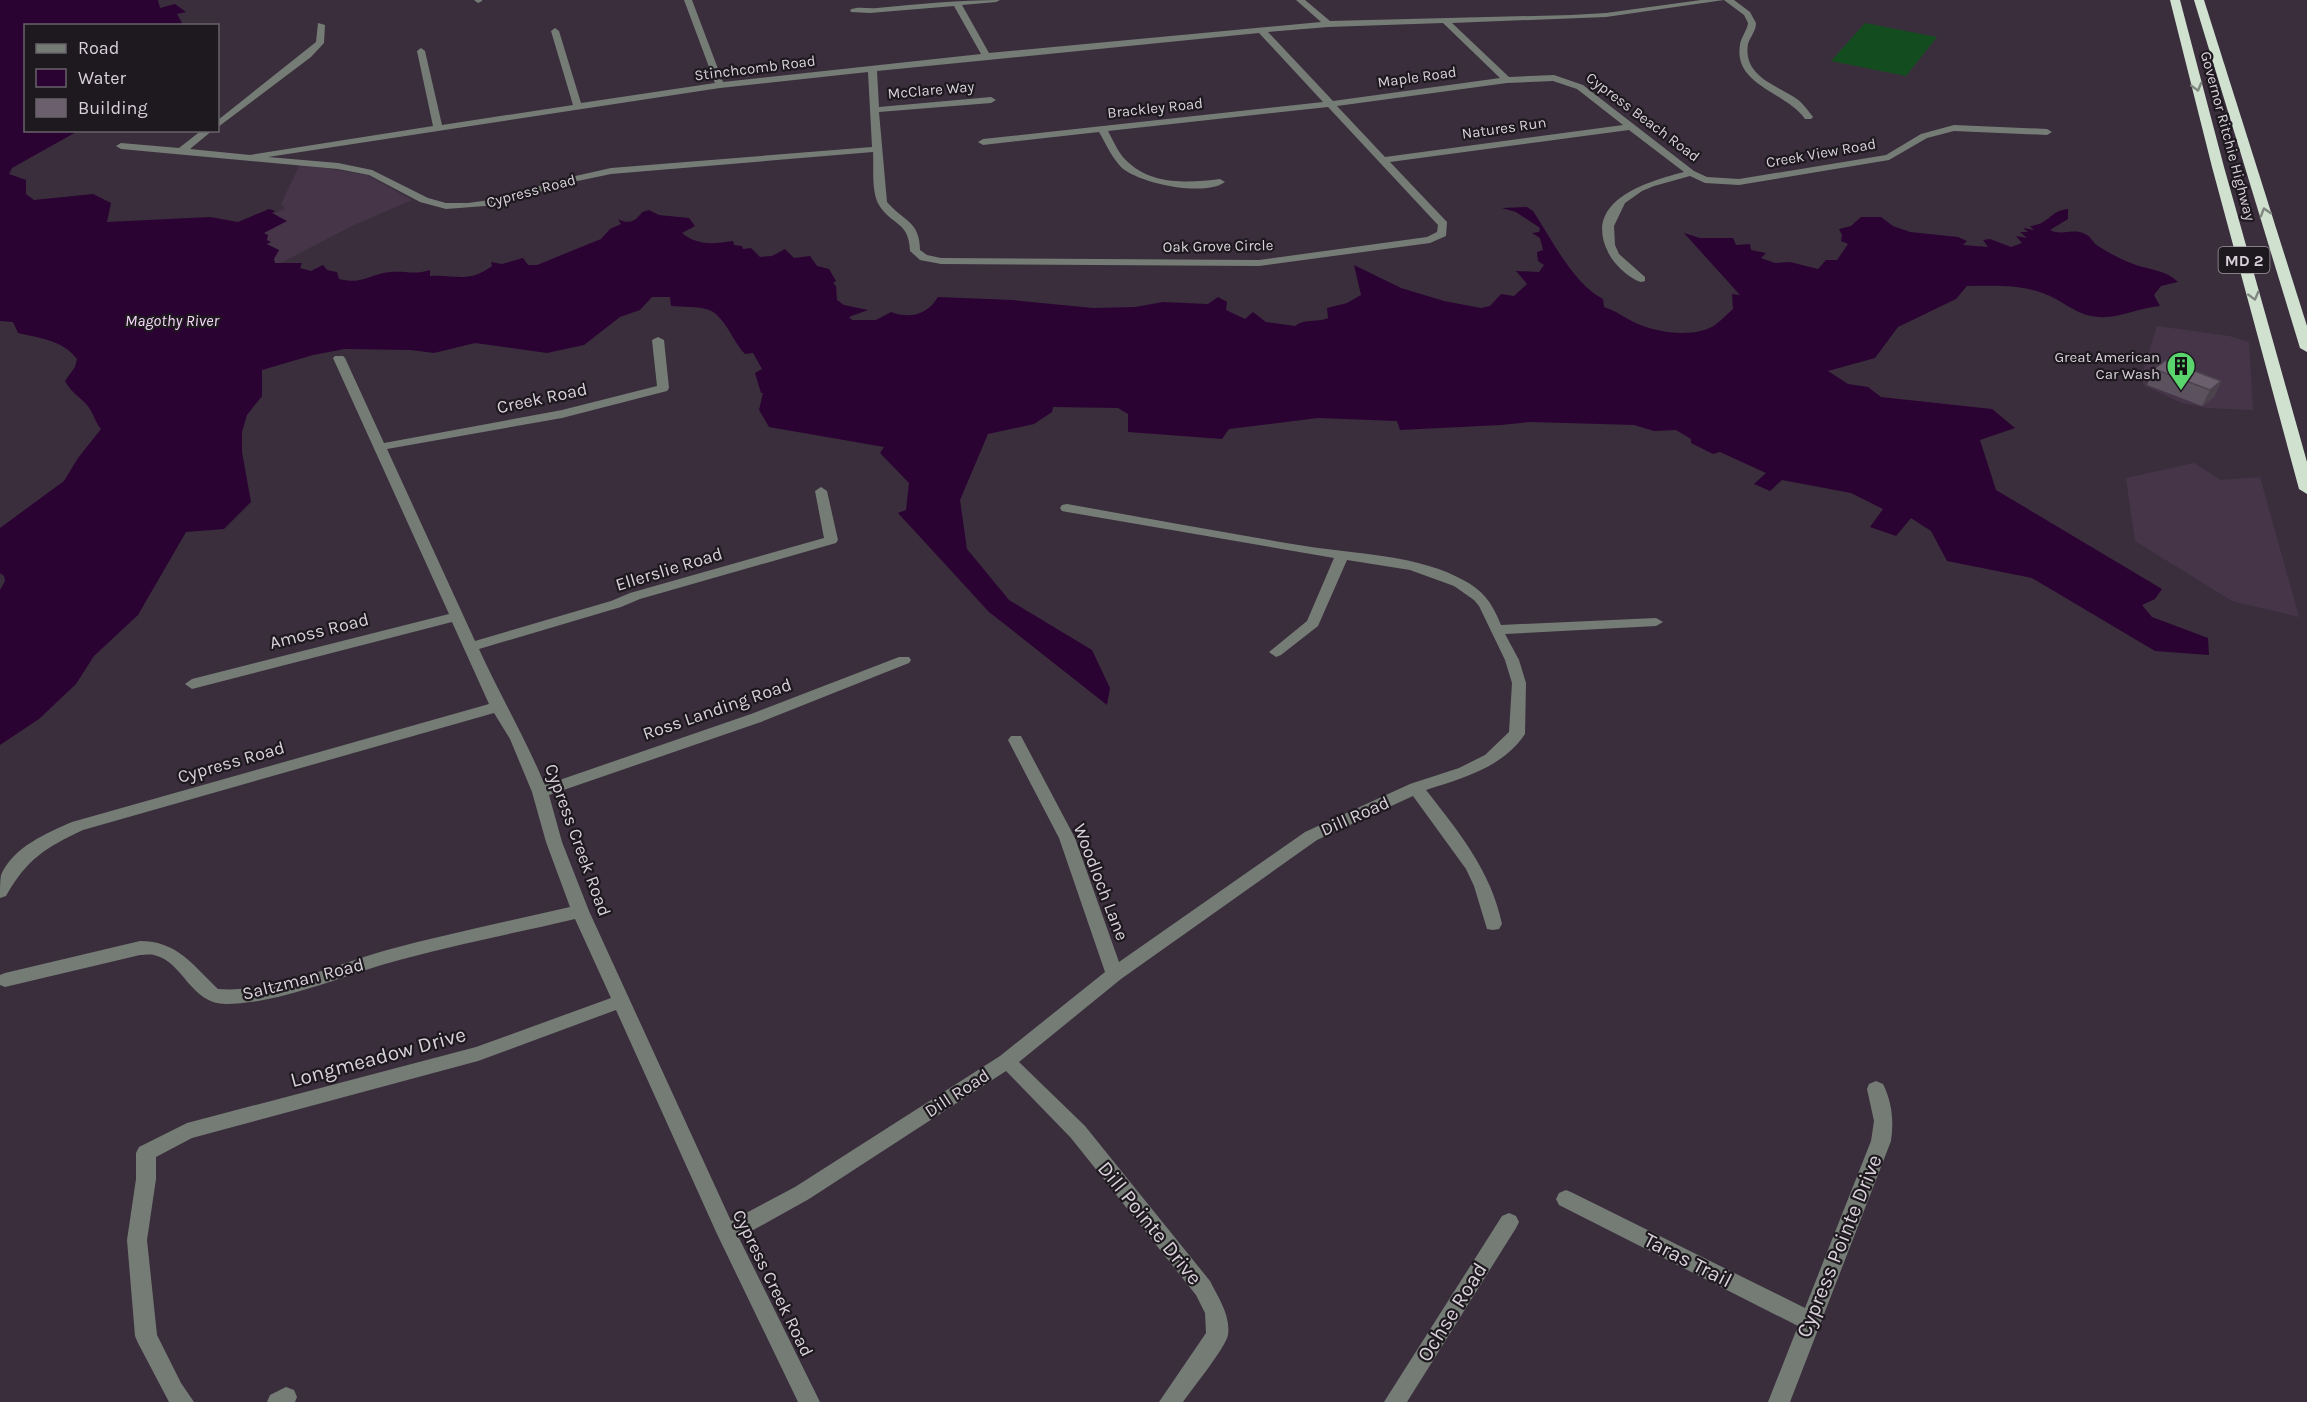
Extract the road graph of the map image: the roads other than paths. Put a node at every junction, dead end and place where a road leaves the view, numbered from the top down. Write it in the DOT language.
graph roads {
  1 [pos="688,0"];
  2 [pos="996,0"];
  3 [pos="1300,0"];
  4 [pos="1720,0"];
  5 [pos="1728,0"];
  6 [pos="2175,0"];
  7 [pos="2199,0"];
  8 [pos="956,2"];
  9 [pos="854,10"];
  10 [pos="1445,21"];
  11 [pos="1329,24"];
  12 [pos="321,25"];
  13 [pos="1261,30"];
  14 [pos="555,31"];
  15 [pos="2196,32"];
  16 [pos="421,51"];
  17 [pos="986,56"];
  18 [pos="872,69"];
  19 [pos="1508,80"];
  20 [pos="720,85"];
  21 [pos="991,100"];
  22 [pos="1330,104"];
  23 [pos="578,107"];
  24 [pos="874,110"];
  25 [pos="1808,117"];
  26 [pos="219,123"];
  27 [pos="1629,127"];
  28 [pos="438,128"];
  29 [pos="1102,129"];
  30 [pos="206,132"];
  31 [pos="2047,132"];
  32 [pos="982,142"];
  33 [pos="121,146"];
  34 [pos="877,149"];
  35 [pos="183,150"];
  36 [pos="254,156"];
  37 [pos="1382,160"];
  38 [pos="1691,173"];
  39 [pos="1220,182"];
  40 [pos="1739,182"];
  41 [pos="1641,279"];
  42 [pos="658,340"];
  43 [pos="2307,348"];
  44 [pos="339,358"];
  45 [pos="380,447"];
  46 [pos="2307,489"];
  47 [pos="821,491"];
  48 [pos="1067,508"];
  49 [pos="1342,556"];
  50 [pos="456,617"];
  51 [pos="1656,622"];
  52 [pos="1496,630"];
  53 [pos="470,647"];
  54 [pos="1276,652"];
  55 [pos="904,660"];
  56 [pos="192,684"];
  57 [pos="498,707"];
  58 [pos="1016,740"];
  59 [pos="1416,788"];
  60 [pos="540,792"];
  61 [pos="0,892"];
  62 [pos="580,910"];
  63 [pos="1493,924"];
  64 [pos="1115,974"];
  65 [pos="5,980"];
  66 [pos="622,1001"];
  67 [pos="1007,1062"];
  68 [pos="1876,1089"];
  69 [pos="1566,1199"];
  70 [pos="1509,1222"];
  71 [pos="727,1234"];
  72 [pos="1809,1321"];
  73 [pos="183,1402"];
  74 [pos="809,1402"];
  75 [pos="1170,1402"];
  76 [pos="1395,1402"];
  77 [pos="1779,1402"];
  1 -- 20 [label="street"];
  2 -- 8 [label="street"];
  3 -- 11 [label="street"];
  4 -- 10 [label="street, Stinchcomb Road"];
  5 -- 25 [label="street"];
  6 -- 15 [label="highway, Governor Ritchie Highway / MD 2"];
  7 -- 15 [label="highway, Governor Ritchie Highway / MD 2"];
  8 -- 9 [label="street"];
  8 -- 17 [label="street"];
  10 -- 11 [label="street, Stinchcomb Road"];
  10 -- 19 [label="street"];
  11 -- 13 [label="street, Stinchcomb Road"];
  12 -- 26 [label="street"];
  13 -- 17 [label="street, Stinchcomb Road"];
  13 -- 22 [label="street, Oak Grove Circle"];
  14 -- 23 [label="street"];
  43 -- 15 [label="highway, Governor Ritchie Highway / MD 2, one-way"];
  15 -- 46 [label="highway, Governor Ritchie Highway / MD 2, one-way"];
  16 -- 28 [label="street"];
  17 -- 18 [label="street, Stinchcomb Road"];
  18 -- 20 [label="street, Stinchcomb Road"];
  18 -- 24 [label="street, Oak Grove Circle"];
  19 -- 22 [label="street, Maple Road"];
  19 -- 27 [label="street, Cypress Beach Road"];
  20 -- 23 [label="street, Stinchcomb Road"];
  21 -- 24 [label="street, McClare Way"];
  22 -- 29 [label="street, Brackley Road"];
  22 -- 37 [label="street, Oak Grove Circle"];
  23 -- 28 [label="street, Stinchcomb Road"];
  24 -- 34 [label="street, Oak Grove Circle"];
  27 -- 37 [label="street, Natures Run"];
  27 -- 38 [label="street, Cypress Beach Road"];
  28 -- 36 [label="street, Stinchcomb Road"];
  29 -- 32 [label="street, Brackley Road"];
  29 -- 39 [label="street"];
  30 -- 35 [label="street"];
  31 -- 40 [label="street, Creek View Road"];
  33 -- 35 [label="street, Cypress Road"];
  34 -- 36 [label="street, Cypress Road"];
  34 -- 37 [label="street, Oak Grove Circle"];
  35 -- 36 [label="street, Cypress Road"];
  38 -- 40 [label="street, Cypress Beach Road"];
  38 -- 41 [label="street"];
  42 -- 45 [label="street, Creek Road"];
  44 -- 45 [label="street, Cypress Creek Road"];
  45 -- 50 [label="street, Cypress Creek Road"];
  47 -- 53 [label="street, Ellerslie Road"];
  48 -- 49 [label="street, Dill Road"];
  49 -- 52 [label="street, Dill Road"];
  49 -- 54 [label="street"];
  50 -- 53 [label="street, Cypress Creek Road"];
  50 -- 56 [label="street, Amoss Road"];
  51 -- 52 [label="street"];
  52 -- 59 [label="street, Dill Road"];
  53 -- 57 [label="street, Cypress Creek Road"];
  55 -- 60 [label="street, Ross Landing Road"];
  57 -- 60 [label="street, Cypress Creek Road"];
  57 -- 61 [label="street, Cypress Road"];
  58 -- 64 [label="street, Woodloch Lane"];
  59 -- 63 [label="street"];
  59 -- 64 [label="street, Dill Road"];
  60 -- 62 [label="street, Cypress Creek Road"];
  62 -- 65 [label="street, Saltzman Road"];
  62 -- 66 [label="street, Cypress Creek Road"];
  64 -- 67 [label="street, Dill Road"];
  66 -- 71 [label="street, Cypress Creek Road"];
  66 -- 73 [label="street, Longmeadow Drive"];
  67 -- 71 [label="street, Dill Road"];
  67 -- 75 [label="street, Dill Pointe Drive"];
  68 -- 72 [label="street, Cypress Pointe Drive"];
  69 -- 72 [label="street, Taras Trail"];
  70 -- 76 [label="street, Ochse Road"];
  71 -- 74 [label="street, Cypress Creek Road"];
  72 -- 77 [label="street, Cypress Pointe Drive"];
}
